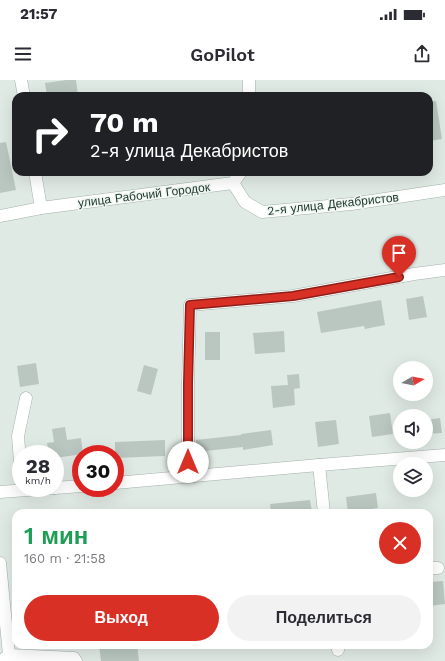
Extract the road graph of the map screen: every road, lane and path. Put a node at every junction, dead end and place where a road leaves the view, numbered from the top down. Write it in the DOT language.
graph roads {
  1 [pos="21,80"];
  2 [pos="249,80"];
  3 [pos="23,92"];
  4 [pos="249,92"];
  5 [pos="36,176"];
  6 [pos="238,176"];
  7 [pos="233,183"];
  8 [pos="445,190"];
  9 [pos="41,208"];
  10 [pos="0,216"];
  11 [pos="445,270"];
  12 [pos="26,398"];
  13 [pos="19,445"];
  14 [pos="445,455"];
  15 [pos="319,464"];
  16 [pos="188,477"];
  17 [pos="124,482"];
  18 [pos="12,490"];
  19 [pos="0,492"];
  20 [pos="324,509"];
  21 [pos="0,562"];
  22 [pos="5,658"];
  23 [pos="76,661"];
  1 -- 3 [label="street"];
  2 -- 4 [label="street"];
  5 -- 9 [label="street"];
  6 -- 7 [label="street"];
  7 -- 8 [label="street, 2-я улица Декабристов"];
  7 -- 9 [label="street, улица Рабочий Городок"];
  9 -- 10 [label="street, улица Рабочий Городок"];
  11 -- 16 [label="street"];
  12 -- 13 [label="street"];
  14 -- 15 [label="street"];
  15 -- 16 [label="street"];
  15 -- 20 [label="street"];
  16 -- 17 [label="street"];
  18 -- 19 [label="street"];
  21 -- 22 [label="street"];
  22 -- 23 [label="street"];
}
